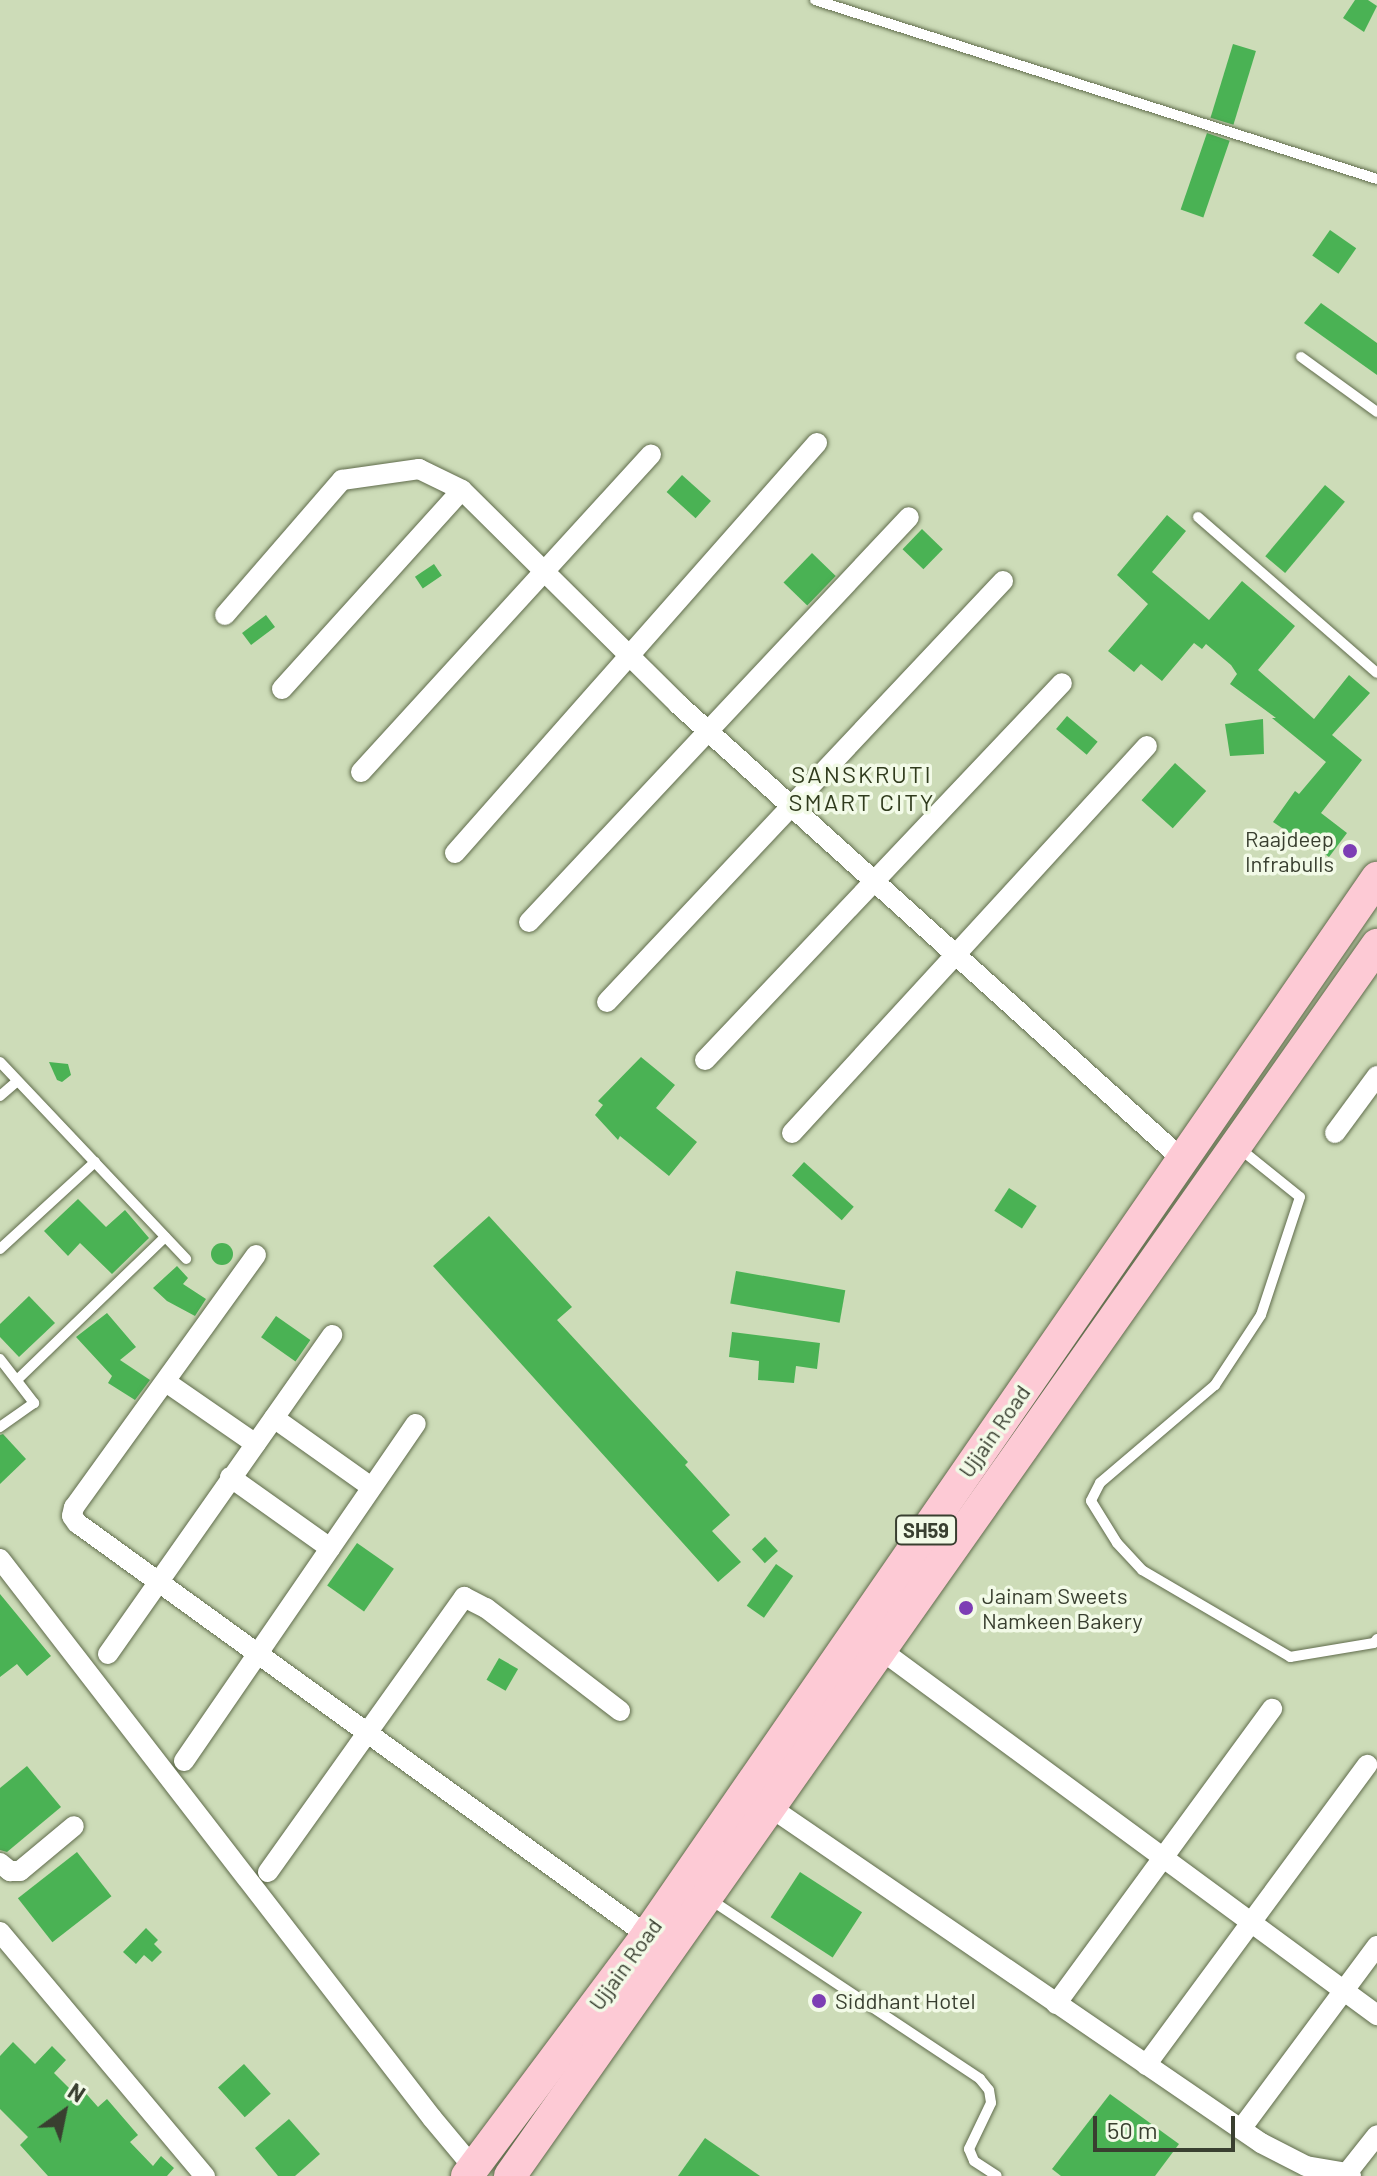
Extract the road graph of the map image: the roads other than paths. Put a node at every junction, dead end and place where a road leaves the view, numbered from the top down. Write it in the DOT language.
graph roads {
  1 [pos="815,0"];
  2 [pos="1377,179"];
  3 [pos="1301,357"];
  4 [pos="1377,412"];
  5 [pos="817,443"];
  6 [pos="651,454"];
  7 [pos="462,490"];
  8 [pos="909,517"];
  9 [pos="1198,517"];
  10 [pos="544,571"];
  11 [pos="1003,581"];
  12 [pos="225,615"];
  13 [pos="629,656"];
  14 [pos="1377,673"];
  15 [pos="1062,683"];
  16 [pos="282,689"];
  17 [pos="708,731"];
  18 [pos="1147,746"];
  19 [pos="361,772"];
  20 [pos="791,806"];
  21 [pos="455,853"];
  22 [pos="1377,878"];
  23 [pos="874,881"];
  24 [pos="529,922"];
  25 [pos="1377,945"];
  26 [pos="955,955"];
  27 [pos="607,1002"];
  28 [pos="705,1060"];
  29 [pos="0,1062"];
  30 [pos="1377,1076"];
  31 [pos="17,1081"];
  32 [pos="0,1096"];
  33 [pos="792,1133"];
  34 [pos="1335,1133"];
  35 [pos="1235,1145"];
  36 [pos="1182,1159"];
  37 [pos="95,1162"];
  38 [pos="165,1237"];
  39 [pos="0,1249"];
  40 [pos="256,1255"];
  41 [pos="186,1259"];
  42 [pos="332,1335"];
  43 [pos="0,1359"];
  44 [pos="17,1380"];
  45 [pos="166,1382"];
  46 [pos="274,1418"];
  47 [pos="416,1424"];
  48 [pos="0,1427"];
  49 [pos="256,1444"];
  50 [pos="230,1477"];
  51 [pos="371,1487"];
  52 [pos="330,1548"];
  53 [pos="0,1559"];
  54 [pos="157,1580"];
  55 [pos="1377,1639"];
  56 [pos="881,1650"];
  57 [pos="258,1652"];
  58 [pos="108,1654"];
  59 [pos="1272,1709"];
  60 [pos="620,1711"];
  61 [pos="368,1735"];
  62 [pos="184,1761"];
  63 [pos="1367,1765"];
  64 [pos="770,1807"];
  65 [pos="74,1826"];
  66 [pos="1164,1856"];
  67 [pos="0,1863"];
  68 [pos="268,1872"];
  69 [pos="705,1896"];
  70 [pos="1252,1921"];
  71 [pos="0,1932"];
  72 [pos="647,1935"];
  73 [pos="1377,1946"];
  74 [pos="1344,1990"];
  75 [pos="1056,2004"];
  76 [pos="1377,2015"];
  77 [pos="1146,2065"];
  78 [pos="1241,2129"];
  79 [pos="1377,2135"];
  80 [pos="470,2172"];
  81 [pos="1348,2175"];
  82 [pos="205,2176"];
  83 [pos="510,2176"];
  84 [pos="997,2176"];
  1 -- 2 [label="lane"];
  3 -- 4 [label="lane"];
  5 -- 13 [label="street"];
  6 -- 10 [label="street"];
  7 -- 10 [label="street"];
  7 -- 12 [label="street"];
  7 -- 16 [label="street"];
  8 -- 17 [label="street"];
  9 -- 14 [label="lane"];
  10 -- 13 [label="street"];
  10 -- 19 [label="street"];
  11 -- 20 [label="street"];
  13 -- 17 [label="street"];
  13 -- 21 [label="street"];
  15 -- 23 [label="street"];
  17 -- 20 [label="street"];
  17 -- 24 [label="street"];
  18 -- 26 [label="street"];
  20 -- 23 [label="street"];
  20 -- 27 [label="street"];
  22 -- 36 [label="main road, Ujjain Road / SH59"];
  23 -- 26 [label="street"];
  23 -- 28 [label="street"];
  25 -- 35 [label="main road, Ujjain Road / SH59"];
  26 -- 33 [label="street"];
  26 -- 36 [label="street"];
  29 -- 31 [label="lane"];
  30 -- 34 [label="street"];
  31 -- 32 [label="lane"];
  31 -- 37 [label="lane"];
  35 -- 55 [label="lane"];
  35 -- 56 [label="main road, Ujjain Road / SH59"];
  36 -- 72 [label="main road, Ujjain Road / SH59"];
  37 -- 38 [label="lane"];
  37 -- 39 [label="lane"];
  38 -- 41 [label="lane"];
  38 -- 44 [label="lane"];
  40 -- 45 [label="street"];
  42 -- 46 [label="street"];
  43 -- 44 [label="lane"];
  44 -- 48 [label="lane"];
  45 -- 49 [label="street"];
  45 -- 54 [label="street"];
  46 -- 49 [label="street"];
  46 -- 51 [label="street"];
  47 -- 51 [label="street"];
  49 -- 50 [label="street"];
  50 -- 52 [label="street"];
  50 -- 54 [label="street"];
  51 -- 52 [label="street"];
  52 -- 57 [label="street"];
  53 -- 80 [label="street"];
  54 -- 57 [label="street"];
  54 -- 58 [label="street"];
  56 -- 64 [label="main road, Ujjain Road / SH59"];
  56 -- 66 [label="street"];
  57 -- 61 [label="street"];
  57 -- 62 [label="street"];
  59 -- 66 [label="street"];
  60 -- 61 [label="street"];
  61 -- 68 [label="street"];
  61 -- 72 [label="street"];
  63 -- 70 [label="street"];
  64 -- 69 [label="main road, Ujjain Road / SH59"];
  64 -- 75 [label="street"];
  65 -- 67 [label="street"];
  66 -- 70 [label="street"];
  66 -- 75 [label="street"];
  69 -- 83 [label="main road, Ujjain Road / SH59"];
  69 -- 84 [label="lane"];
  70 -- 74 [label="street"];
  70 -- 77 [label="street"];
  71 -- 82 [label="street"];
  72 -- 80 [label="main road, Ujjain Road / SH59"];
  73 -- 74 [label="street"];
  74 -- 76 [label="street"];
  74 -- 78 [label="street"];
  75 -- 77 [label="street"];
  77 -- 78 [label="street"];
  78 -- 81 [label="street"];
  79 -- 81 [label="street"];
}
